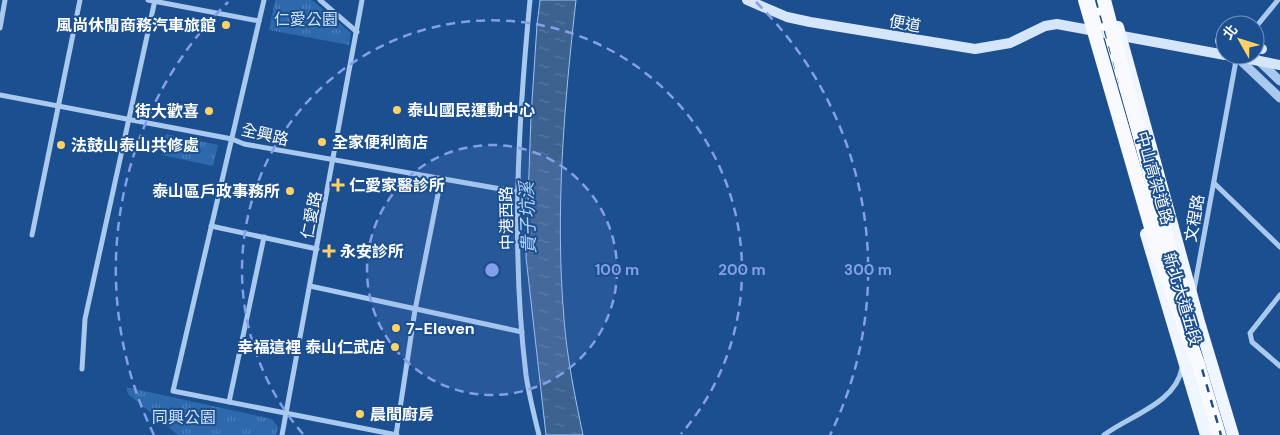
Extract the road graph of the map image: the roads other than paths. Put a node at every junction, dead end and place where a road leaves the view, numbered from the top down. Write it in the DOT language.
graph roads {
  1 [pos="5,0"];
  2 [pos="80,0"];
  3 [pos="148,0"];
  4 [pos="264,0"];
  5 [pos="320,0"];
  6 [pos="362,0"];
  7 [pos="530,0"];
  8 [pos="746,0"];
  9 [pos="1079,0"];
  10 [pos="1085,0"];
  11 [pos="1094,0"];
  12 [pos="1104,0"];
  13 [pos="1111,0"];
  14 [pos="1278,0"];
  15 [pos="155,1"];
  16 [pos="1265,16"];
  17 [pos="1100,19"];
  18 [pos="259,21"];
  19 [pos="0,28"];
  20 [pos="1088,29"];
  21 [pos="357,32"];
  22 [pos="1120,36"];
  23 [pos="1215,52"];
  24 [pos="1265,61"];
  25 [pos="1231,65"];
  26 [pos="1243,65"];
  27 [pos="1262,65"];
  28 [pos="1280,65"];
  29 [pos="1280,82"];
  30 [pos="0,95"];
  31 [pos="1280,98"];
  32 [pos="59,106"];
  33 [pos="130,120"];
  34 [pos="232,139"];
  35 [pos="334,160"];
  36 [pos="1160,178"];
  37 [pos="441,179"];
  38 [pos="1214,183"];
  39 [pos="1132,186"];
  40 [pos="518,192"];
  41 [pos="524,197"];
  42 [pos="212,226"];
  43 [pos="32,235"];
  44 [pos="264,237"];
  45 [pos="1280,247"];
  46 [pos="317,249"];
  47 [pos="310,286"];
  48 [pos="1280,296"];
  49 [pos="1192,298"];
  50 [pos="415,310"];
  51 [pos="1190,313"];
  52 [pos="1188,320"];
  53 [pos="522,332"];
  54 [pos="1184,358"];
  55 [pos="1198,364"];
  56 [pos="1280,366"];
  57 [pos="82,369"];
  58 [pos="229,402"];
  59 [pos="287,412"];
  60 [pos="282,435"];
  61 [pos="396,435"];
  62 [pos="538,435"];
  63 [pos="1104,435"];
  64 [pos="1206,435"];
  65 [pos="1219,435"];
  66 [pos="1233,435"];
  1 -- 19 [label="street"];
  2 -- 32 [label="street"];
  3 -- 15 [label="street"];
  4 -- 18 [label="street"];
  5 -- 21 [label="street"];
  6 -- 21 [label="street, 仁愛路"];
  7 -- 40 [label="street, 中港西路"];
  8 -- 20 [label="main road, 便道"];
  9 -- 20 [label="main road, 新北大道五段"];
  10 -- 55 [label="highway, 中山高架道路, bridge"];
  11 -- 17 [label="highway"];
  12 -- 55 [label="highway, 中山高架道路, bridge"];
  13 -- 22 [label="main road, 新北大道五段"];
  14 -- 16 [label="street"];
  15 -- 18 [label="street"];
  15 -- 33 [label="street"];
  17 -- 20 [label="highway"];
  17 -- 22 [label="highway"];
  18 -- 34 [label="street"];
  20 -- 22 [label="main road"];
  20 -- 39 [label="main road, 新北大道五段"];
  21 -- 35 [label="street, 仁愛路"];
  22 -- 23 [label="main road"];
  22 -- 36 [label="main road, 新北大道五段"];
  24 -- 28 [label="main road"];
  25 -- 38 [label="street, 文程路"];
  26 -- 31 [label="street"];
  27 -- 29 [label="street"];
  30 -- 32 [label="street, 全興路"];
  32 -- 33 [label="street, 全興路"];
  32 -- 43 [label="street"];
  33 -- 34 [label="street, 全興路"];
  33 -- 57 [label="street"];
  34 -- 35 [label="street, 全興路"];
  34 -- 42 [label="street"];
  35 -- 37 [label="street, 全興路"];
  35 -- 46 [label="street, 仁愛路"];
  36 -- 39 [label="main road"];
  36 -- 49 [label="main road, 新北大道五段"];
  37 -- 40 [label="street, 全興路"];
  37 -- 50 [label="street"];
  38 -- 45 [label="street"];
  38 -- 49 [label="street, 文程路"];
  39 -- 54 [label="main road, 新北大道五段"];
  40 -- 41 [label="street"];
  40 -- 53 [label="street, 中港西路"];
  42 -- 44 [label="street"];
  42 -- 58 [label="street"];
  44 -- 46 [label="street"];
  44 -- 58 [label="street"];
  46 -- 47 [label="street, 仁愛路"];
  47 -- 50 [label="street"];
  47 -- 59 [label="street, 仁愛路"];
  48 -- 56 [label="street"];
  49 -- 51 [label="street, 文程路"];
  49 -- 66 [label="main road, 新北大道五段"];
  50 -- 53 [label="street"];
  50 -- 61 [label="street"];
  52 -- 54 [label="street"];
  53 -- 62 [label="street, 中港西路"];
  54 -- 63 [label="street"];
  54 -- 64 [label="main road, 新北大道五段"];
  55 -- 65 [label="highway, 中山高架道路"];
  58 -- 59 [label="street"];
  59 -- 60 [label="street, 仁愛路"];
  59 -- 61 [label="street"];
}
